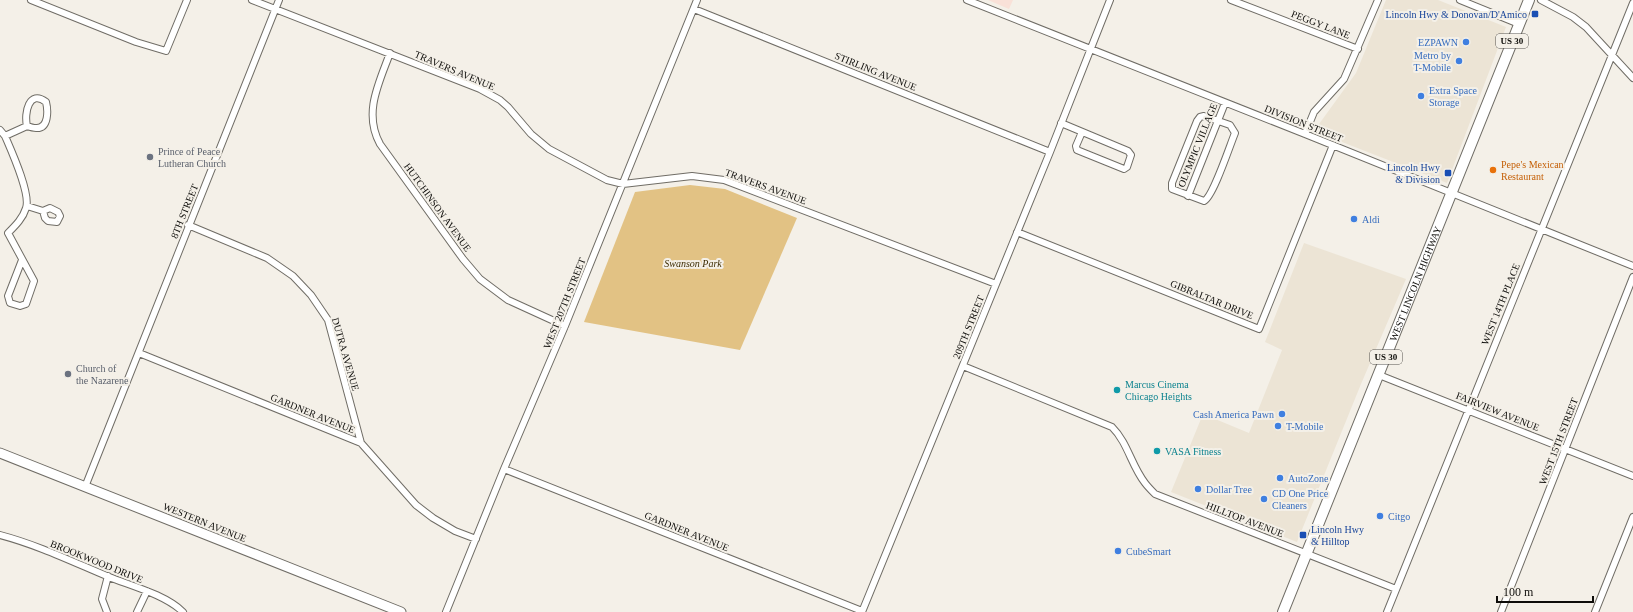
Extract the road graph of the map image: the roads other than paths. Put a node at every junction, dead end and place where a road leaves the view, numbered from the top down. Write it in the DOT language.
graph roads {
  1 [pos="31,0"];
  2 [pos="187,0"];
  3 [pos="252,0"];
  4 [pos="279,0"];
  5 [pos="697,0"];
  6 [pos="967,0"];
  7 [pos="1110,0"];
  8 [pos="1231,0"];
  9 [pos="1378,0"];
  10 [pos="1460,0"];
  11 [pos="1529,0"];
  12 [pos="1541,0"];
  13 [pos="1633,3"];
  14 [pos="276,8"];
  15 [pos="694,10"];
  16 [pos="1519,24"];
  17 [pos="1358,49"];
  18 [pos="1091,50"];
  19 [pos="390,53"];
  20 [pos="1612,55"];
  21 [pos="1633,78"];
  22 [pos="1225,102"];
  23 [pos="1218,120"];
  24 [pos="1061,124"];
  25 [pos="27,126"];
  26 [pos="0,130"];
  27 [pos="1082,132"];
  28 [pos="1305,134"];
  29 [pos="5,136"];
  30 [pos="1333,145"];
  31 [pos="1050,152"];
  32 [pos="623,184"];
  33 [pos="1452,193"];
  34 [pos="1188,196"];
  35 [pos="27,206"];
  36 [pos="43,210"];
  37 [pos="188,225"];
  38 [pos="1541,230"];
  39 [pos="8,232"];
  40 [pos="1018,232"];
  41 [pos="0,234"];
  42 [pos="22,260"];
  43 [pos="1633,266"];
  44 [pos="1633,277"];
  45 [pos="996,284"];
  46 [pos="565,326"];
  47 [pos="139,353"];
  48 [pos="962,366"];
  49 [pos="1379,375"];
  50 [pos="1468,410"];
  51 [pos="361,443"];
  52 [pos="1565,449"];
  53 [pos="0,453"];
  54 [pos="504,469"];
  55 [pos="1633,476"];
  56 [pos="85,487"];
  57 [pos="1633,517"];
  58 [pos="0,536"];
  59 [pos="476,539"];
  60 [pos="1307,554"];
  61 [pos="108,576"];
  62 [pos="1396,589"];
  63 [pos="147,591"];
  64 [pos="107,612"];
  65 [pos="138,612"];
  66 [pos="184,612"];
  67 [pos="401,612"];
  68 [pos="446,612"];
  69 [pos="862,612"];
  70 [pos="1283,612"];
  71 [pos="1387,612"];
  72 [pos="1501,612"];
  73 [pos="1595,612"];
  1 -- 2 [label="street"];
  3 -- 14 [label="street, TRAVERS AVENUE"];
  4 -- 14 [label="street, 8TH STREET"];
  5 -- 15 [label="street, WEST 207TH STREET"];
  6 -- 18 [label="street, DIVISION STREET"];
  7 -- 18 [label="street, 209TH STREET"];
  8 -- 17 [label="street, PEGGY LANE"];
  9 -- 17 [label="street"];
  10 -- 16 [label="street"];
  11 -- 16 [label="main road, WEST LINCOLN HIGHWAY / US 30"];
  12 -- 20 [label="street"];
  13 -- 20 [label="street, WEST 14TH PLACE"];
  14 -- 19 [label="street, TRAVERS AVENUE"];
  14 -- 37 [label="street, 8TH STREET"];
  15 -- 31 [label="street, STIRLING AVENUE"];
  15 -- 32 [label="street, WEST 207TH STREET"];
  16 -- 33 [label="main road, WEST LINCOLN HIGHWAY / US 30"];
  17 -- 28 [label="street"];
  18 -- 22 [label="street, DIVISION STREET"];
  18 -- 24 [label="street, 209TH STREET"];
  19 -- 32 [label="street, TRAVERS AVENUE"];
  19 -- 46 [label="street, HUTCHINSON AVENUE"];
  20 -- 21 [label="street"];
  20 -- 38 [label="street, WEST 14TH PLACE"];
  22 -- 23 [label="street, OLYMPIC VILLAGE"];
  22 -- 28 [label="street, DIVISION STREET"];
  23 -- 34 [label="street, OLYMPIC VILLAGE"];
  23 -- 34 [label="street"];
  23 -- 34 [label="street"];
  24 -- 27 [label="street"];
  24 -- 31 [label="street, 209TH STREET"];
  25 -- 25 [label="street"];
  25 -- 29 [label="street"];
  26 -- 29 [label="street"];
  27 -- 27 [label="street"];
  28 -- 30 [label="street, DIVISION STREET"];
  29 -- 35 [label="street"];
  30 -- 33 [label="street, DIVISION STREET"];
  30 -- 40 [label="street, GIBRALTAR DRIVE"];
  31 -- 40 [label="street, 209TH STREET"];
  32 -- 45 [label="street, TRAVERS AVENUE"];
  32 -- 46 [label="street, WEST 207TH STREET"];
  33 -- 38 [label="street, DIVISION STREET"];
  33 -- 49 [label="main road, WEST LINCOLN HIGHWAY / US 30"];
  35 -- 36 [label="street"];
  35 -- 39 [label="street"];
  37 -- 47 [label="street, 8TH STREET"];
  37 -- 51 [label="street, DUTRA AVENUE"];
  38 -- 43 [label="street, DIVISION STREET"];
  38 -- 50 [label="street, WEST 14TH PLACE"];
  39 -- 41 [label="street"];
  39 -- 42 [label="street"];
  40 -- 45 [label="street, 209TH STREET"];
  42 -- 42 [label="street"];
  44 -- 52 [label="street, WEST 15TH STREET"];
  45 -- 48 [label="street, 209TH STREET"];
  46 -- 54 [label="street, WEST 207TH STREET"];
  47 -- 51 [label="street, GARDNER AVENUE"];
  47 -- 56 [label="street, 8TH STREET"];
  48 -- 60 [label="street, HILLTOP AVENUE"];
  48 -- 69 [label="street, 209TH STREET"];
  49 -- 50 [label="street, FAIRVIEW AVENUE"];
  49 -- 60 [label="main road, WEST LINCOLN HIGHWAY / US 30"];
  50 -- 52 [label="street, FAIRVIEW AVENUE"];
  50 -- 62 [label="street, WEST 14TH PLACE"];
  51 -- 59 [label="street, GARDNER AVENUE"];
  52 -- 55 [label="street, FAIRVIEW AVENUE"];
  52 -- 72 [label="street, WEST 15TH STREET"];
  53 -- 56 [label="main road, WESTERN AVENUE"];
  54 -- 59 [label="street, WEST 207TH STREET"];
  54 -- 69 [label="street, GARDNER AVENUE"];
  56 -- 67 [label="main road, WESTERN AVENUE"];
  57 -- 73 [label="street"];
  58 -- 61 [label="street, BROOKWOOD DRIVE"];
  59 -- 68 [label="street, WEST 207TH STREET"];
  60 -- 62 [label="street, HILLTOP AVENUE"];
  60 -- 70 [label="main road, WEST LINCOLN HIGHWAY / US 30"];
  61 -- 63 [label="street, BROOKWOOD DRIVE"];
  61 -- 64 [label="street"];
  62 -- 71 [label="street, WEST 14TH PLACE"];
  63 -- 65 [label="street"];
  63 -- 66 [label="street, BROOKWOOD DRIVE"];
}
